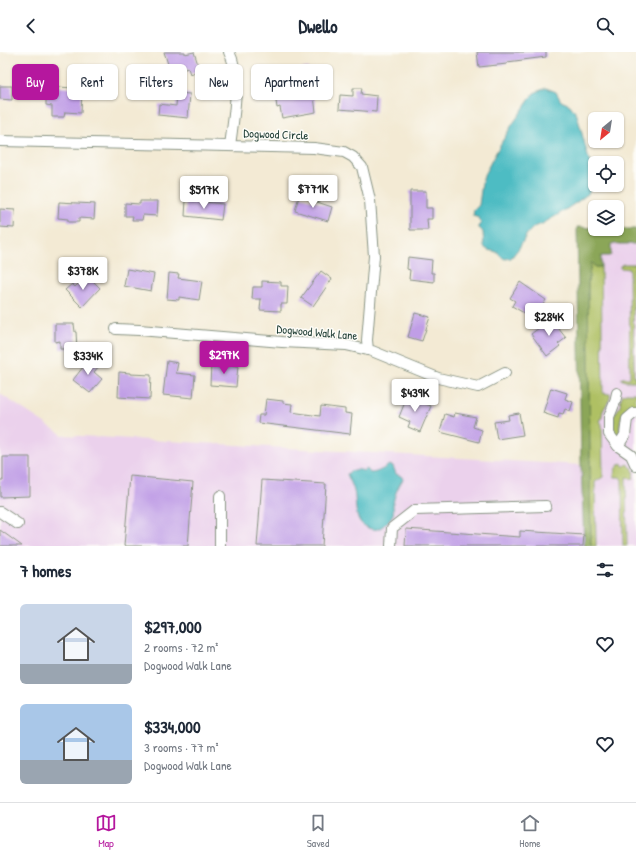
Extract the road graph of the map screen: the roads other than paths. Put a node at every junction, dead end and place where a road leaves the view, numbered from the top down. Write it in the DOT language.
graph roads {
  1 [pos="229,52"];
  2 [pos="0,141"];
  3 [pos="230,146"];
  4 [pos="116,329"];
  5 [pos="368,350"];
  6 [pos="505,373"];
  7 [pos="617,393"];
  8 [pos="636,413"];
  9 [pos="618,446"];
  10 [pos="636,466"];
  11 [pos="220,496"];
  12 [pos="546,506"];
  13 [pos="0,512"];
  14 [pos="18,524"];
  15 [pos="220,546"];
  16 [pos="391,546"];
  1 -- 3 [label="street"];
  2 -- 3 [label="street, Dogwood Circle"];
  3 -- 5 [label="street, Dogwood Circle"];
  4 -- 5 [label="street, Dogwood Walk Lane"];
  5 -- 6 [label="street, Dogwood Walk Lane"];
  7 -- 9 [label="street"];
  8 -- 9 [label="street"];
  9 -- 10 [label="street"];
  11 -- 15 [label="street"];
  12 -- 16 [label="street"];
  13 -- 14 [label="street"];
}
